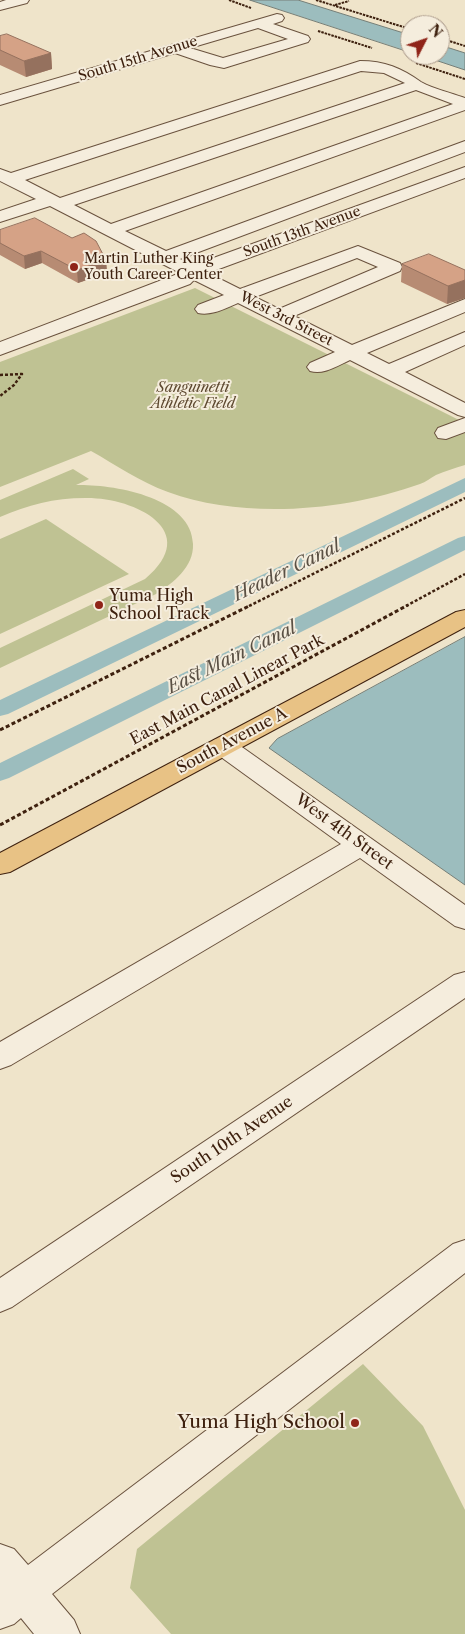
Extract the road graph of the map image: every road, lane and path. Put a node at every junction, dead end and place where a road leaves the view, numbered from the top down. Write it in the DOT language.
graph roads {
  1 [pos="22,0"];
  2 [pos="228,0"];
  3 [pos="316,0"];
  4 [pos="348,1"];
  5 [pos="0,6"];
  6 [pos="334,6"];
  7 [pos="276,18"];
  8 [pos="257,23"];
  9 [pos="400,26"];
  10 [pos="450,41"];
  11 [pos="465,46"];
  12 [pos="176,48"];
  13 [pos="375,49"];
  14 [pos="424,65"];
  15 [pos="465,78"];
  16 [pos="416,84"];
  17 [pos="0,100"];
  18 [pos="465,104"];
  19 [pos="465,146"];
  20 [pos="465,172"];
  21 [pos="5,176"];
  22 [pos="55,202"];
  23 [pos="0,217"];
  24 [pos="111,230"];
  25 [pos="165,258"];
  26 [pos="193,272"];
  27 [pos="240,296"];
  28 [pos="465,305"];
  29 [pos="206,309"];
  30 [pos="279,316"];
  31 [pos="465,338"];
  32 [pos="0,349"];
  33 [pos="351,352"];
  34 [pos="416,360"];
  35 [pos="317,367"];
  36 [pos="389,372"];
  37 [pos="0,375"];
  38 [pos="410,382"];
  39 [pos="0,396"];
  40 [pos="460,403"];
  41 [pos="465,424"];
  42 [pos="446,433"];
  43 [pos="465,498"];
  44 [pos="465,574"];
  45 [pos="465,617"];
  46 [pos="0,730"];
  47 [pos="223,746"];
  48 [pos="0,825"];
  49 [pos="362,844"];
  50 [pos="0,865"];
  51 [pos="465,919"];
  52 [pos="465,983"];
  53 [pos="0,1057"];
  54 [pos="465,1254"];
  55 [pos="0,1297"];
  56 [pos="0,1562"];
  57 [pos="12,1601"];
  58 [pos="60,1634"];
  1 -- 5 [label="street"];
  2 -- 7 [label="path"];
  3 -- 6 [label="path"];
  4 -- 6 [label="path"];
  6 -- 9 [label="path"];
  7 -- 8 [label="street, South 15th Avenue"];
  7 -- 13 [label="path"];
  8 -- 12 [label="street, South 15th Avenue"];
  8 -- 12 [label="street"];
  10 -- 11 [label="path"];
  12 -- 17 [label="street, South 15th Avenue"];
  14 -- 15 [label="path"];
  16 -- 18 [label="street"];
  16 -- 21 [label="street"];
  16 -- 22 [label="street"];
  18 -- 24 [label="street"];
  19 -- 25 [label="street"];
  20 -- 26 [label="street, South 13th Avenue"];
  21 -- 22 [label="street, West 3rd Street"];
  22 -- 23 [label="street"];
  22 -- 24 [label="street, West 3rd Street"];
  24 -- 25 [label="street, West 3rd Street"];
  25 -- 26 [label="street, West 3rd Street"];
  26 -- 27 [label="street, West 3rd Street"];
  26 -- 32 [label="street, South 13th Avenue"];
  27 -- 29 [label="street"];
  27 -- 30 [label="street, West 3rd Street"];
  27 -- 30 [label="street"];
  28 -- 33 [label="street"];
  30 -- 33 [label="street, West 3rd Street"];
  31 -- 34 [label="street"];
  33 -- 35 [label="street"];
  33 -- 36 [label="street, West 3rd Street"];
  34 -- 36 [label="street"];
  34 -- 38 [label="street"];
  36 -- 38 [label="street, West 3rd Street"];
  37 -- 39 [label="path"];
  38 -- 40 [label="street, West 3rd Street"];
  41 -- 42 [label="street"];
  43 -- 46 [label="path"];
  44 -- 48 [label="path, East Main Canal Linear Park"];
  45 -- 47 [label="main road, South Avenue A"];
  47 -- 49 [label="street, West 4th Street"];
  47 -- 50 [label="main road, South Avenue A"];
  49 -- 51 [label="street, West 4th Street"];
  49 -- 53 [label="street"];
  52 -- 55 [label="street, South 10th Avenue"];
  54 -- 57 [label="street"];
  56 -- 57 [label="street"];
  57 -- 58 [label="street"];
}
